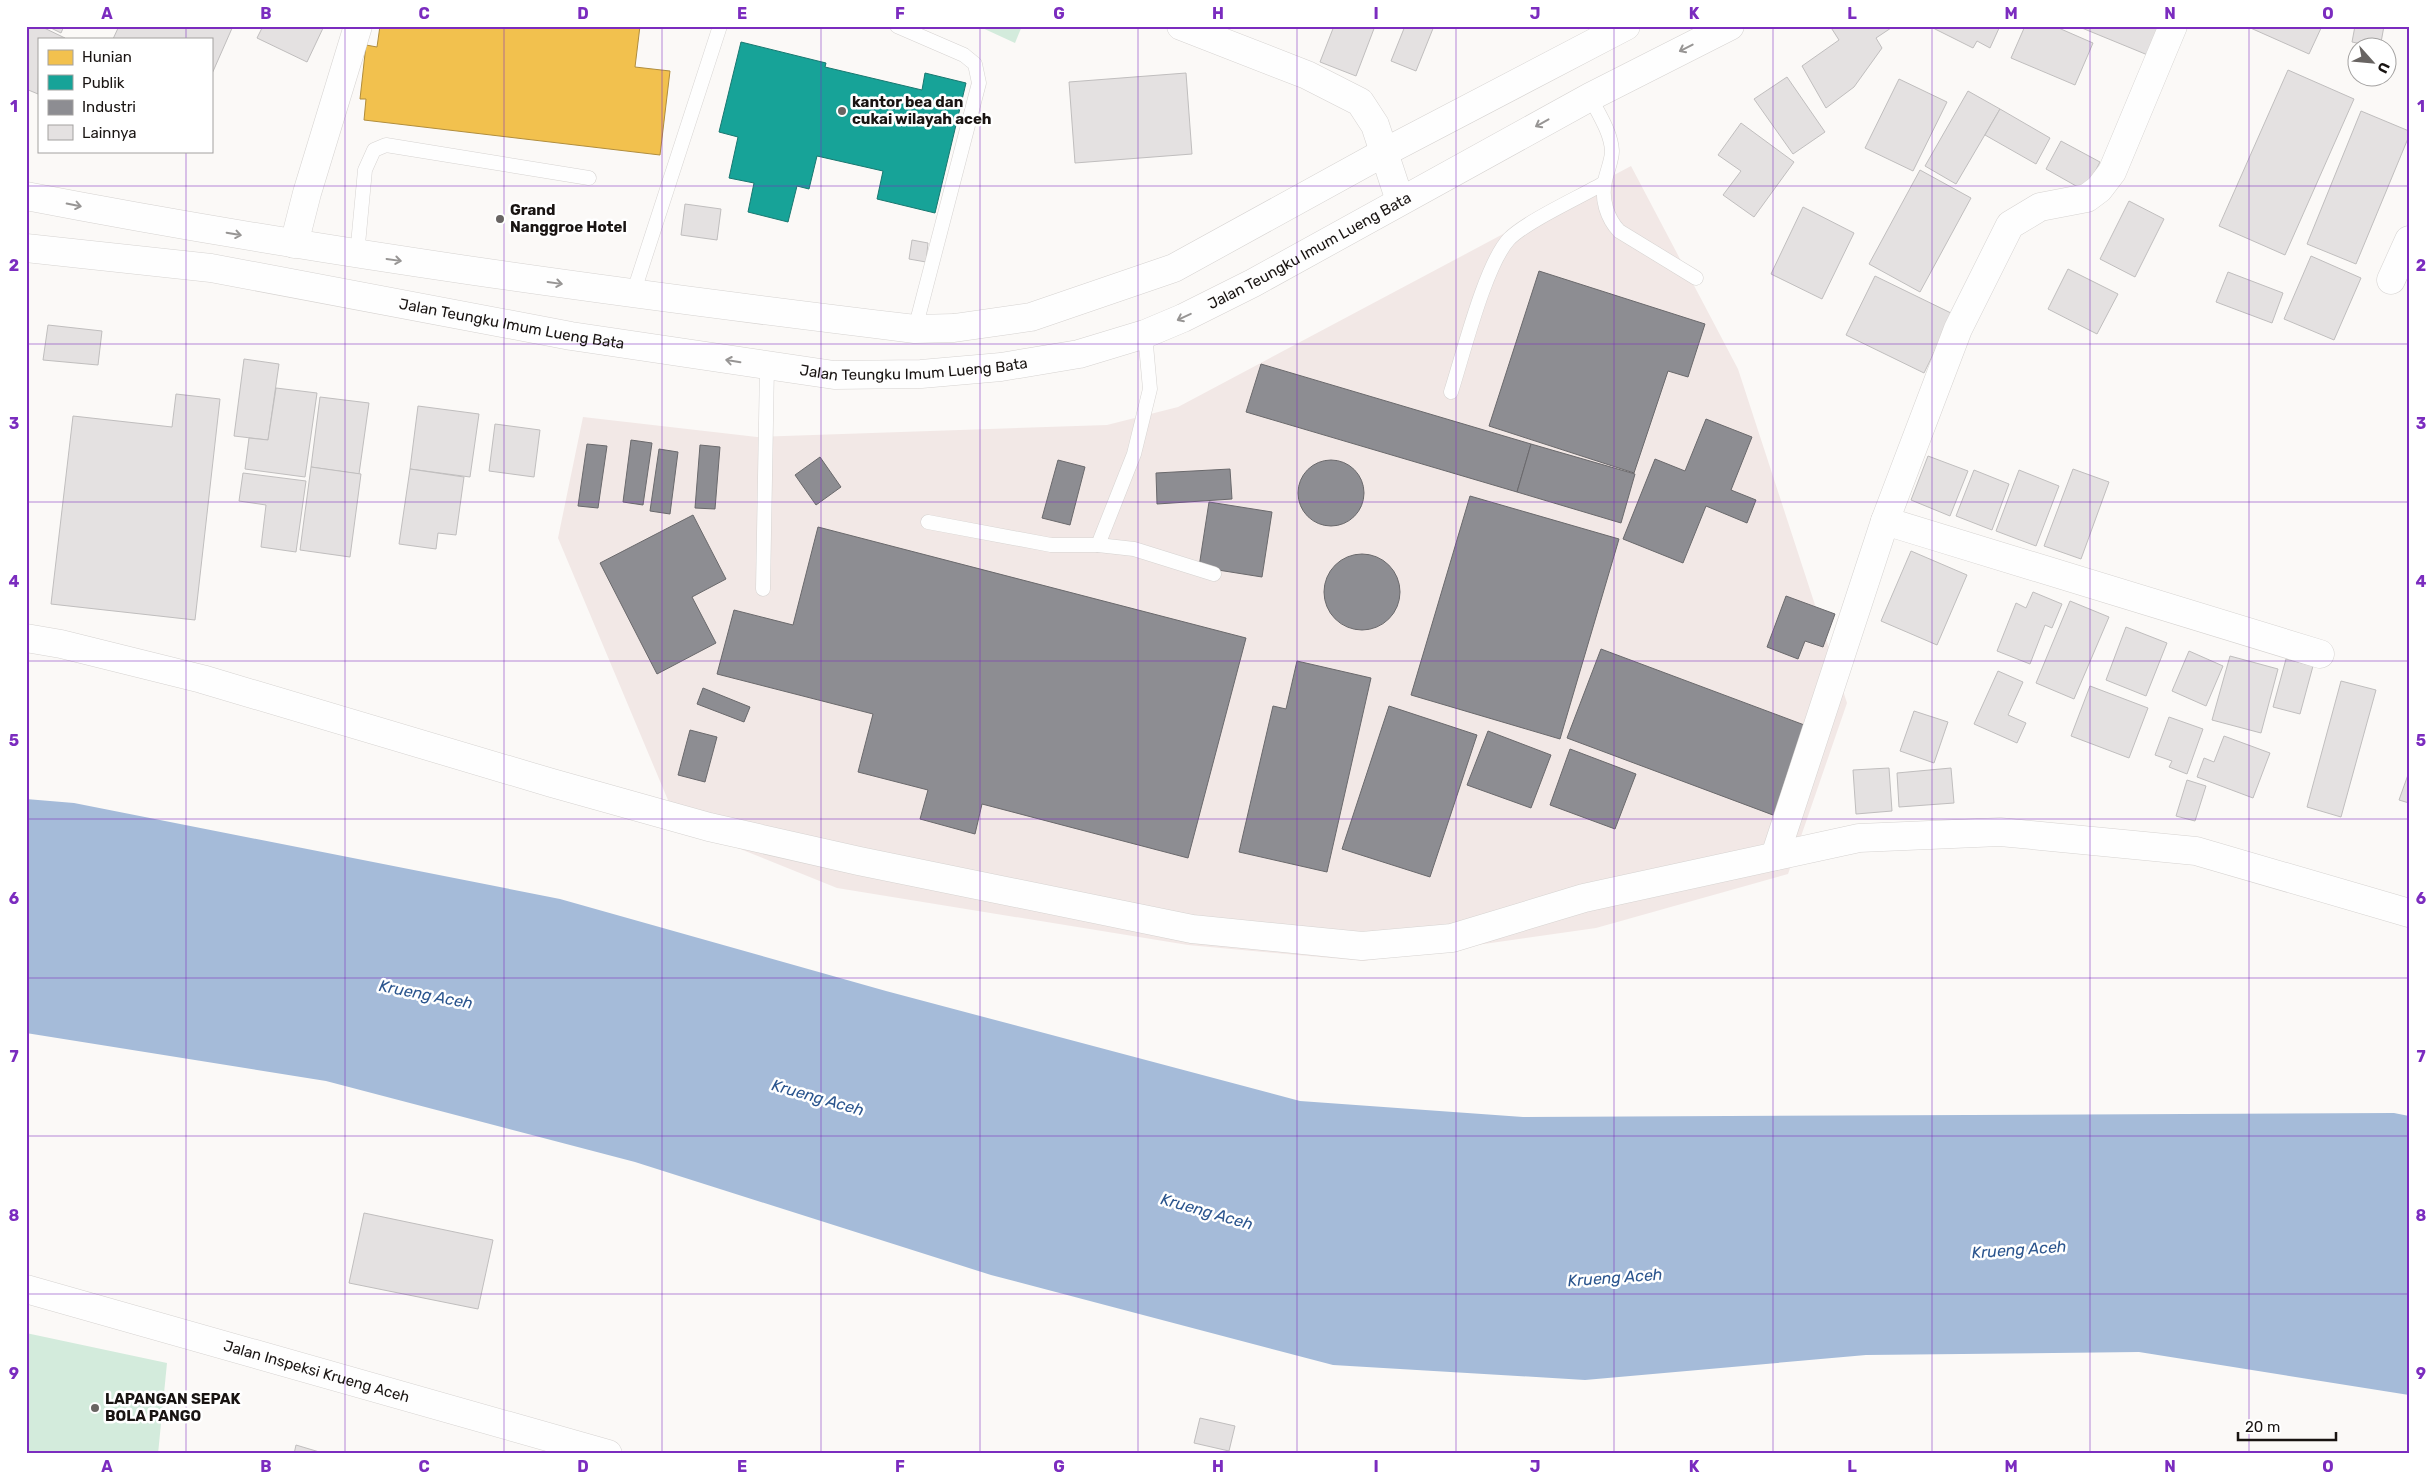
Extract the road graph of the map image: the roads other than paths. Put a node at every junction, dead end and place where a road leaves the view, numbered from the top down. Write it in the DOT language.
graph roads {
  1 [pos="358,26"];
  2 [pos="720,26"];
  3 [pos="897,26"];
  4 [pos="1181,26"];
  5 [pos="1626,26"];
  6 [pos="1730,26"];
  7 [pos="2173,26"];
  8 [pos="1590,97"];
  9 [pos="1386,152"];
  10 [pos="589,178"];
  11 [pos="1604,183"];
  12 [pos="26,196"];
  13 [pos="1400,201"];
  14 [pos="2409,240"];
  15 [pos="294,244"];
  16 [pos="26,248"];
  17 [pos="357,255"];
  18 [pos="1696,278"];
  19 [pos="2391,280"];
  20 [pos="633,294"];
  21 [pos="915,329"];
  22 [pos="1145,334"];
  23 [pos="766,366"];
  24 [pos="1451,392"];
  25 [pos="1885,521"];
  26 [pos="928,522"];
  27 [pos="1098,545"];
  28 [pos="1214,574"];
  29 [pos="764,589"];
  30 [pos="26,638"];
  31 [pos="2320,654"];
  32 [pos="1775,856"];
  33 [pos="2409,913"];
  34 [pos="26,1289"];
  35 [pos="608,1454"];
  1 -- 15 [label="main road"];
  2 -- 20 [label="lane"];
  3 -- 21 [label="lane"];
  4 -- 9 [label="main road"];
  5 -- 9 [label="main road"];
  6 -- 8 [label="main road, Jalan Teungku Imum Lueng Bata, one-way"];
  7 -- 25 [label="main road"];
  8 -- 11 [label="lane"];
  8 -- 13 [label="main road, Jalan Teungku Imum Lueng Bata, one-way"];
  9 -- 13 [label="main road"];
  9 -- 21 [label="main road"];
  10 -- 17 [label="lane"];
  11 -- 18 [label="lane"];
  11 -- 24 [label="lane"];
  12 -- 15 [label="main road, one-way"];
  13 -- 22 [label="main road, Jalan Teungku Imum Lueng Bata, one-way"];
  14 -- 19 [label="main road"];
  15 -- 17 [label="main road"];
  23 -- 16 [label="main road, Jalan Teungku Imum Lueng Bata, one-way"];
  17 -- 20 [label="main road, one-way"];
  20 -- 21 [label="main road"];
  22 -- 23 [label="main road, Jalan Teungku Imum Lueng Bata"];
  22 -- 27 [label="lane"];
  23 -- 29 [label="lane"];
  25 -- 31 [label="main road"];
  25 -- 32 [label="main road"];
  26 -- 27 [label="lane"];
  27 -- 28 [label="lane"];
  30 -- 32 [label="main road"];
  32 -- 33 [label="main road"];
  34 -- 35 [label="main road, Jalan Inspeksi Krueng Aceh"];
}
